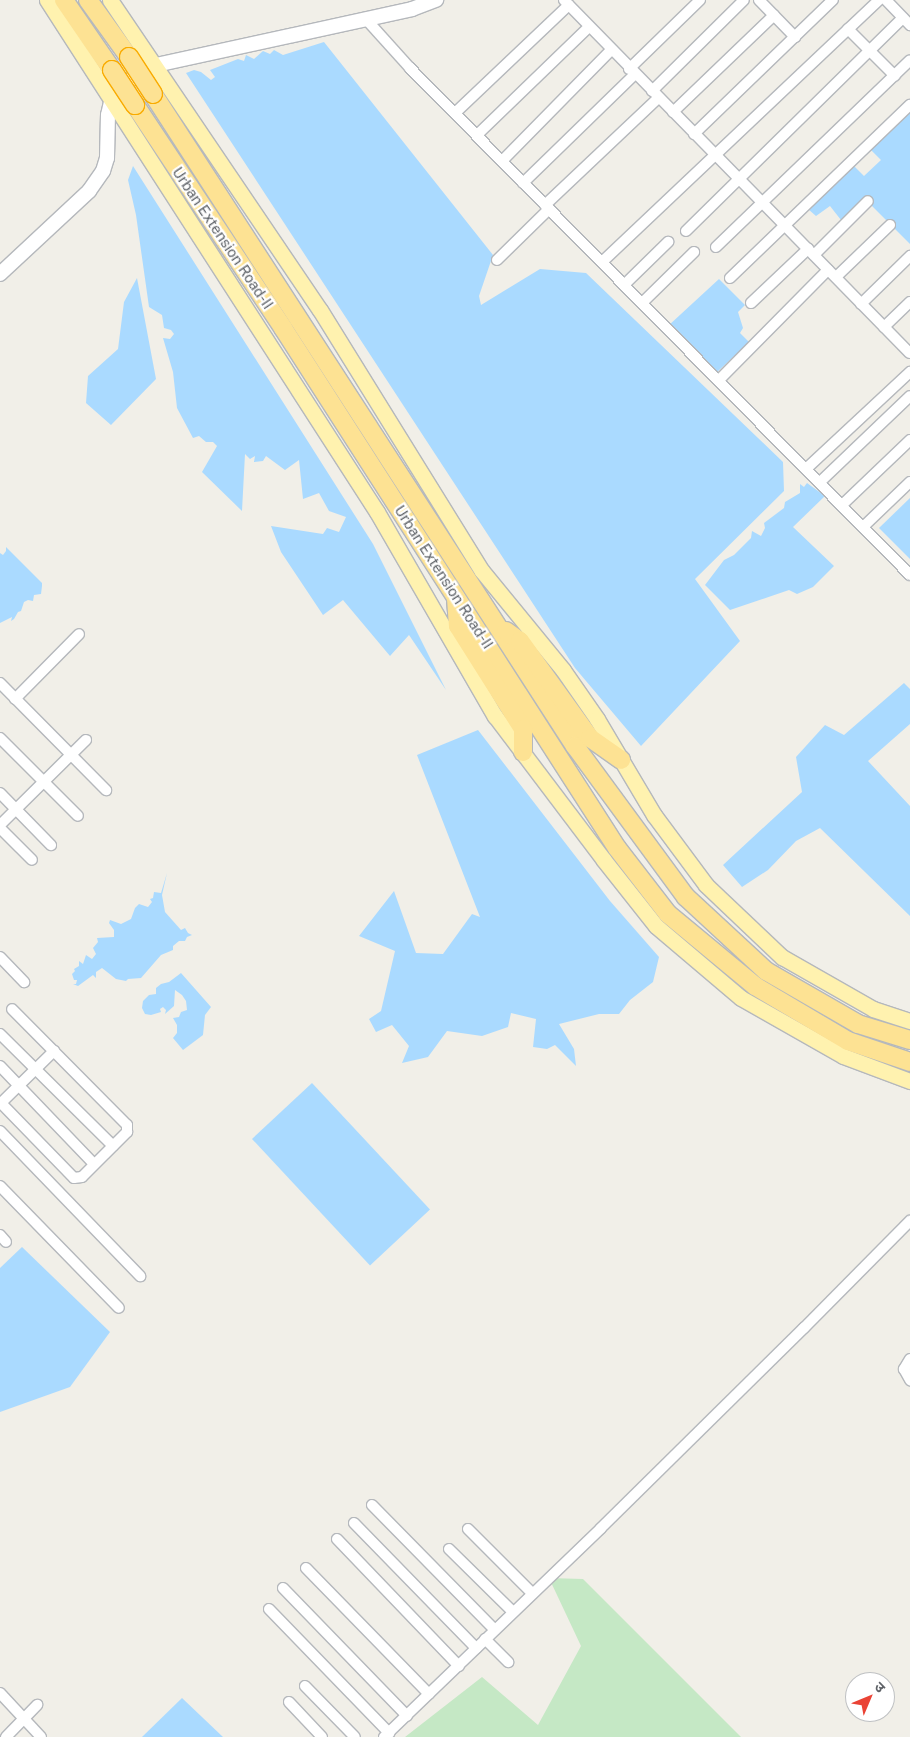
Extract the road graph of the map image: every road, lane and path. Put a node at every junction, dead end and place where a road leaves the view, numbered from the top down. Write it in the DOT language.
graph roads {
  1 [pos="47,0"];
  2 [pos="64,0"];
  3 [pos="88,0"];
  4 [pos="110,0"];
  5 [pos="436,0"];
  6 [pos="700,0"];
  7 [pos="744,0"];
  8 [pos="759,0"];
  9 [pos="833,0"];
  10 [pos="879,0"];
  11 [pos="886,0"];
  12 [pos="566,3"];
  13 [pos="774,15"];
  14 [pos="365,18"];
  15 [pos="907,22"];
  16 [pos="589,27"];
  17 [pos="848,29"];
  18 [pos="795,37"];
  19 [pos="611,50"];
  20 [pos="870,51"];
  21 [pos="910,60"];
  22 [pos="156,66"];
  23 [pos="632,71"];
  24 [pos="895,76"];
  25 [pos="655,95"];
  26 [pos="111,101"];
  27 [pos="910,105"];
  28 [pos="673,112"];
  29 [pos="455,113"];
  30 [pos="694,134"];
  31 [pos="477,135"];
  32 [pos="714,154"];
  33 [pos="502,161"];
  34 [pos="740,180"];
  35 [pos="523,183"];
  36 [pos="868,201"];
  37 [pos="763,203"];
  38 [pos="547,207"];
  39 [pos="890,224"];
  40 [pos="784,225"];
  41 [pos="686,231"];
  42 [pos="668,242"];
  43 [pos="716,247"];
  44 [pos="694,252"];
  45 [pos="811,252"];
  46 [pos="910,256"];
  47 [pos="497,260"];
  48 [pos="602,262"];
  49 [pos="832,273"];
  50 [pos="0,274"];
  51 [pos="730,278"];
  52 [pos="624,285"];
  53 [pos="910,302"];
  54 [pos="642,303"];
  55 [pos="751,303"];
  56 [pos="861,304"];
  57 [pos="884,327"];
  58 [pos="909,349"];
  59 [pos="910,372"];
  60 [pos="719,380"];
  61 [pos="910,396"];
  62 [pos="910,440"];
  63 [pos="807,468"];
  64 [pos="820,482"];
  65 [pos="910,482"];
  66 [pos="842,505"];
  67 [pos="863,527"];
  68 [pos="910,575"];
  69 [pos="456,596"];
  70 [pos="495,624"];
  71 [pos="79,634"];
  72 [pos="0,683"];
  73 [pos="15,699"];
  74 [pos="0,738"];
  75 [pos="86,740"];
  76 [pos="523,752"];
  77 [pos="70,755"];
  78 [pos="621,760"];
  79 [pos="43,782"];
  80 [pos="106,790"];
  81 [pos="0,793"];
  82 [pos="16,809"];
  83 [pos="78,816"];
  84 [pos="0,826"];
  85 [pos="50,845"];
  86 [pos="32,860"];
  87 [pos="0,957"];
  88 [pos="24,982"];
  89 [pos="12,1009"];
  90 [pos="910,1021"];
  91 [pos="0,1034"];
  92 [pos="910,1040"];
  93 [pos="54,1051"];
  94 [pos="910,1062"];
  95 [pos="0,1066"];
  96 [pos="36,1069"];
  97 [pos="910,1081"];
  98 [pos="19,1086"];
  99 [pos="0,1103"];
  100 [pos="0,1131"];
  101 [pos="113,1146"];
  102 [pos="94,1164"];
  103 [pos="0,1186"];
  104 [pos="910,1221"];
  105 [pos="140,1276"];
  106 [pos="118,1308"];
  107 [pos="910,1359"];
  108 [pos="910,1380"];
  109 [pos="372,1505"];
  110 [pos="354,1523"];
  111 [pos="468,1529"];
  112 [pos="337,1540"];
  113 [pos="449,1549"];
  114 [pos="306,1568"];
  115 [pos="283,1588"];
  116 [pos="532,1594"];
  117 [pos="269,1609"];
  118 [pos="513,1612"];
  119 [pos="495,1630"];
  120 [pos="485,1640"];
  121 [pos="476,1648"];
  122 [pos="508,1662"];
  123 [pos="459,1666"];
  124 [pos="306,1686"];
  125 [pos="0,1693"];
  126 [pos="429,1694"];
  127 [pos="289,1702"];
  128 [pos="37,1705"];
  129 [pos="407,1716"];
  130 [pos="24,1719"];
  131 [pos="386,1735"];
  132 [pos="6,1737"];
  133 [pos="41,1737"];
  134 [pos="322,1737"];
  135 [pos="355,1737"];
  1 -- 26 [label="main road"];
  2 -- 69 [label="highway, Urban Extension Road-II, bridge"];
  3 -- 70 [label="highway, Urban Extension Road-II, bridge"];
  4 -- 22 [label="main road"];
  5 -- 14 [label="main road"];
  6 -- 23 [label="street"];
  7 -- 25 [label="street"];
  8 -- 13 [label="street"];
  9 -- 18 [label="street"];
  10 -- 17 [label="street"];
  11 -- 15 [label="street"];
  12 -- 16 [label="street"];
  12 -- 29 [label="street"];
  13 -- 18 [label="street"];
  13 -- 28 [label="street"];
  14 -- 22 [label="main road"];
  14 -- 29 [label="street"];
  15 -- 20 [label="street"];
  16 -- 19 [label="street"];
  16 -- 31 [label="street"];
  17 -- 20 [label="street"];
  17 -- 32 [label="street"];
  18 -- 30 [label="street"];
  19 -- 23 [label="street"];
  19 -- 33 [label="street"];
  20 -- 24 [label="street"];
  20 -- 34 [label="street"];
  21 -- 24 [label="street"];
  22 -- 26 [label="main road"];
  22 -- 78 [label="main road"];
  23 -- 25 [label="street"];
  23 -- 35 [label="street"];
  24 -- 37 [label="street"];
  25 -- 28 [label="street"];
  25 -- 38 [label="street"];
  26 -- 50 [label="main road"];
  26 -- 76 [label="main road"];
  27 -- 40 [label="street"];
  28 -- 30 [label="street"];
  29 -- 31 [label="street"];
  30 -- 32 [label="street"];
  31 -- 33 [label="street"];
  32 -- 34 [label="street"];
  32 -- 48 [label="street"];
  33 -- 35 [label="street"];
  34 -- 37 [label="street"];
  34 -- 41 [label="street"];
  35 -- 38 [label="street"];
  36 -- 45 [label="street"];
  37 -- 40 [label="street"];
  37 -- 43 [label="street"];
  38 -- 47 [label="street"];
  38 -- 48 [label="street"];
  39 -- 49 [label="street"];
  40 -- 45 [label="street"];
  40 -- 51 [label="street"];
  42 -- 52 [label="street"];
  44 -- 54 [label="street"];
  45 -- 49 [label="street"];
  45 -- 55 [label="street"];
  46 -- 56 [label="street"];
  48 -- 52 [label="street"];
  49 -- 56 [label="street"];
  49 -- 60 [label="street"];
  52 -- 54 [label="street"];
  53 -- 57 [label="street"];
  54 -- 60 [label="street"];
  56 -- 57 [label="street"];
  57 -- 58 [label="street"];
  59 -- 63 [label="street"];
  60 -- 63 [label="street"];
  61 -- 64 [label="street"];
  62 -- 66 [label="street"];
  63 -- 64 [label="street"];
  64 -- 66 [label="street"];
  65 -- 67 [label="street"];
  66 -- 67 [label="street"];
  67 -- 68 [label="street"];
  69 -- 76 [label="highway"];
  69 -- 94 [label="highway, Urban Extension Road-II"];
  70 -- 78 [label="highway"];
  70 -- 92 [label="highway, Urban Extension Road-II"];
  71 -- 73 [label="street"];
  72 -- 73 [label="street"];
  73 -- 77 [label="street"];
  74 -- 79 [label="street"];
  75 -- 77 [label="street"];
  76 -- 97 [label="main road"];
  77 -- 79 [label="street"];
  77 -- 80 [label="street"];
  78 -- 90 [label="main road"];
  79 -- 82 [label="street"];
  79 -- 83 [label="street"];
  81 -- 82 [label="street"];
  82 -- 84 [label="street"];
  82 -- 85 [label="street"];
  84 -- 86 [label="street"];
  87 -- 88 [label="street"];
  89 -- 93 [label="street"];
  91 -- 96 [label="street"];
  93 -- 96 [label="street"];
  93 -- 101 [label="street"];
  95 -- 98 [label="street"];
  96 -- 98 [label="street"];
  96 -- 101 [label="street"];
  98 -- 99 [label="street"];
  98 -- 102 [label="street"];
  99 -- 102 [label="street"];
  100 -- 105 [label="street"];
  101 -- 102 [label="street"];
  103 -- 106 [label="street"];
  104 -- 116 [label="street"];
  107 -- 108 [label="street"];
  109 -- 119 [label="street"];
  110 -- 121 [label="street"];
  111 -- 116 [label="street"];
  112 -- 123 [label="street"];
  113 -- 118 [label="street"];
  114 -- 126 [label="street"];
  115 -- 129 [label="street"];
  116 -- 118 [label="street"];
  117 -- 131 [label="street"];
  118 -- 119 [label="street"];
  119 -- 120 [label="street"];
  120 -- 121 [label="street"];
  120 -- 122 [label="street"];
  121 -- 123 [label="street"];
  123 -- 126 [label="street"];
  124 -- 135 [label="street"];
  125 -- 130 [label="street"];
  126 -- 129 [label="street"];
  127 -- 134 [label="street"];
  128 -- 130 [label="street"];
  129 -- 131 [label="street"];
  130 -- 132 [label="street"];
  130 -- 133 [label="street"];
}
